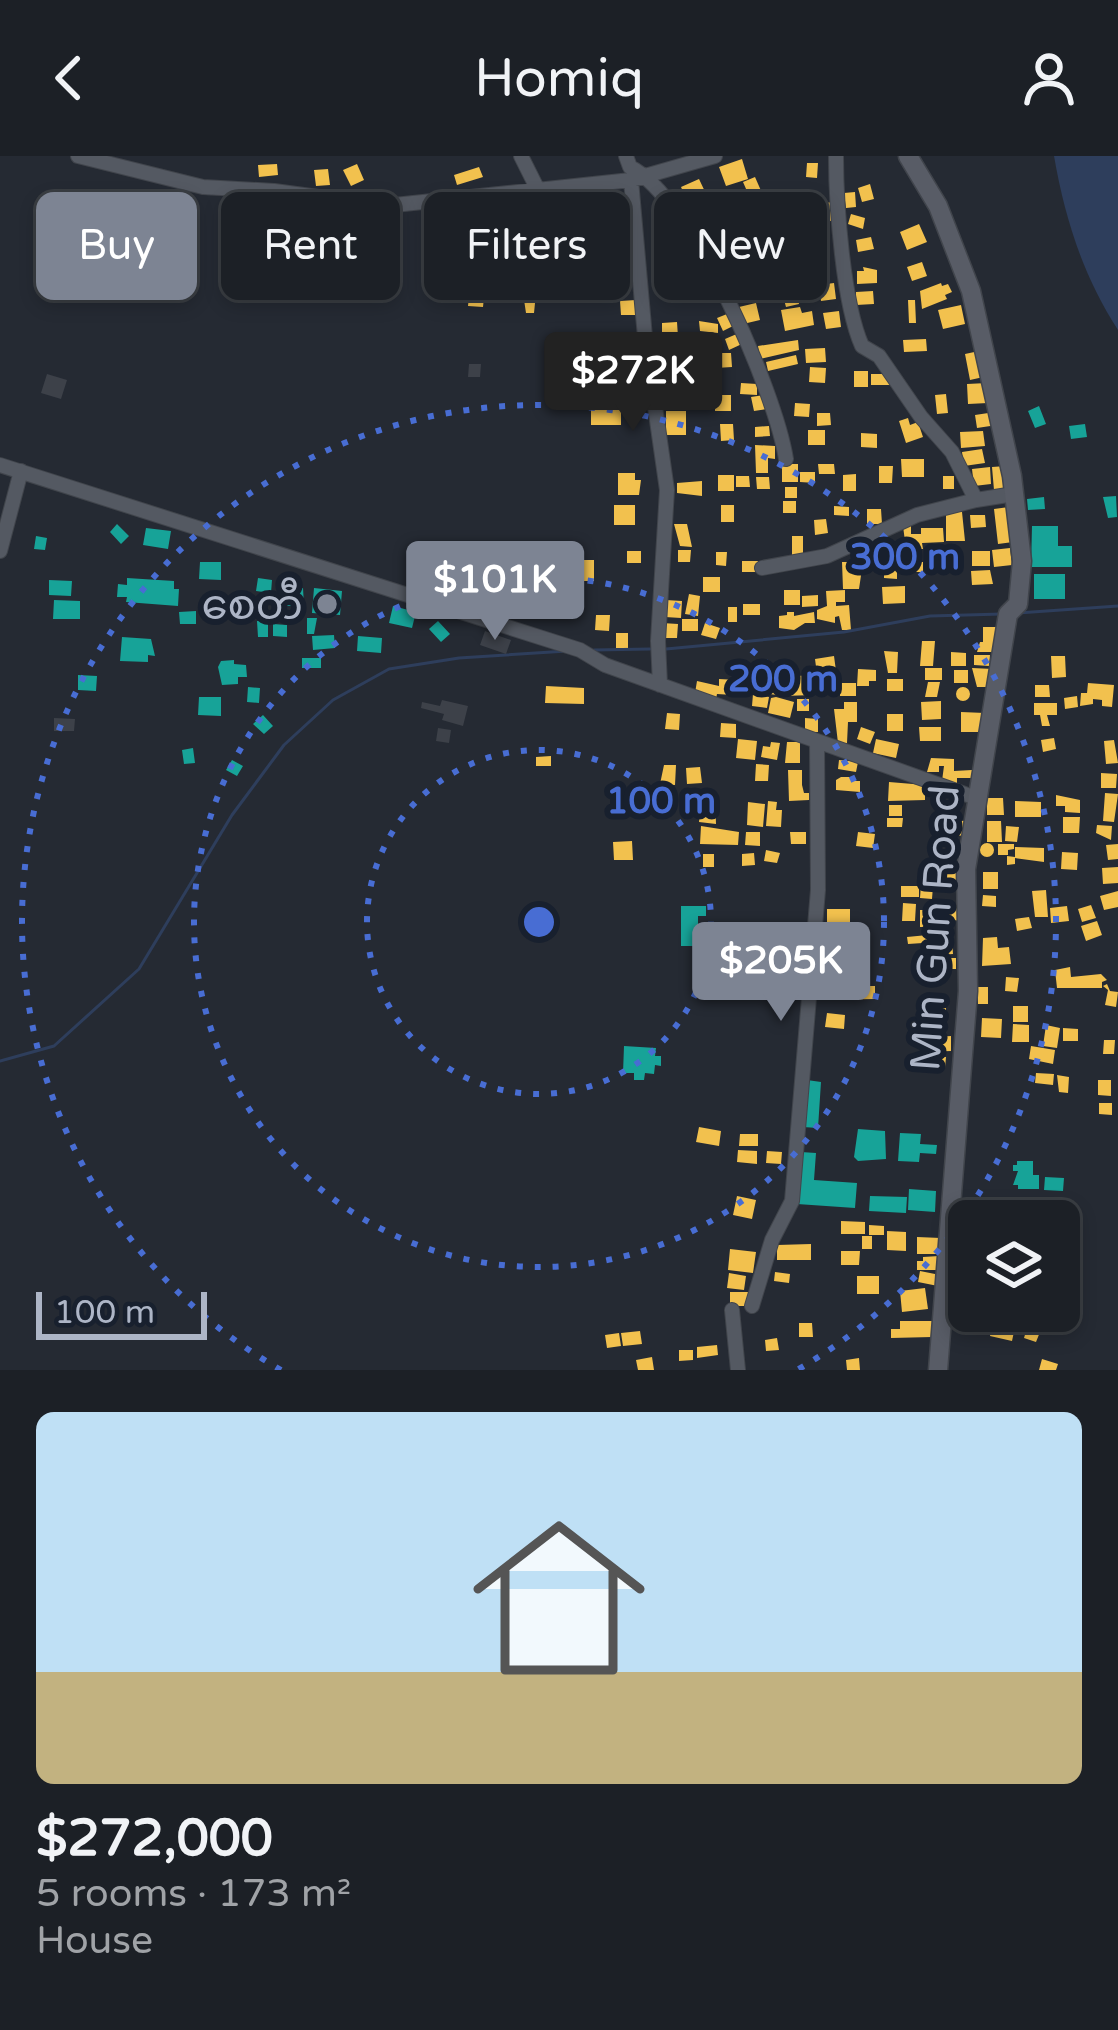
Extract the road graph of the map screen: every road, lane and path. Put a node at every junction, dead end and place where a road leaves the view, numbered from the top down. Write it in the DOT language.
graph roads {
  1 [pos="78,156"];
  2 [pos="521,156"];
  3 [pos="626,156"];
  4 [pos="715,156"];
  5 [pos="836,156"];
  6 [pos="908,156"];
  7 [pos="674,162"];
  8 [pos="649,176"];
  9 [pos="632,180"];
  10 [pos="538,190"];
  11 [pos="786,459"];
  12 [pos="0,464"];
  13 [pos="21,471"];
  14 [pos="1014,494"];
  15 [pos="976,500"];
  16 [pos="0,551"];
  17 [pos="762,568"];
  18 [pos="660,685"];
  19 [pos="817,741"];
  20 [pos="976,798"];
  21 [pos="752,1306"];
  22 [pos="732,1310"];
  23 [pos="738,1370"];
  24 [pos="938,1370"];
  1 -- 10 [label="street"];
  2 -- 10 [label="street"];
  3 -- 8 [label="street"];
  4 -- 7 [label="street"];
  5 -- 15 [label="street"];
  6 -- 14 [label="street, Min Gun Road"];
  7 -- 8 [label="street"];
  8 -- 9 [label="street"];
  8 -- 11 [label="street"];
  9 -- 10 [label="street"];
  9 -- 18 [label="street"];
  12 -- 13 [label="street"];
  13 -- 16 [label="street"];
  13 -- 18 [label="street"];
  14 -- 15 [label="street"];
  14 -- 20 [label="street, Min Gun Road"];
  15 -- 17 [label="street"];
  18 -- 19 [label="street"];
  19 -- 20 [label="street"];
  19 -- 21 [label="street"];
  20 -- 24 [label="street, Min Gun Road"];
  22 -- 23 [label="street"];
}
